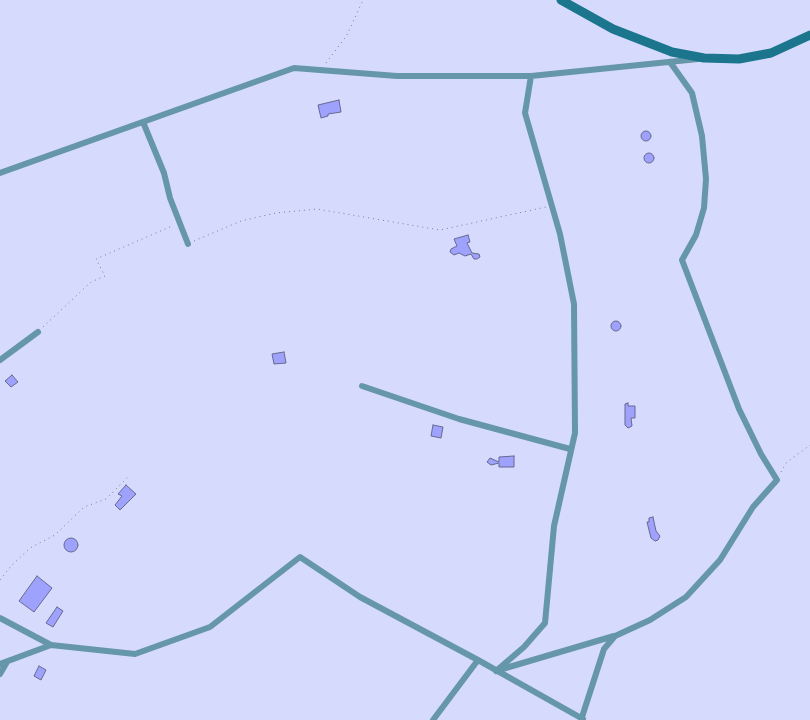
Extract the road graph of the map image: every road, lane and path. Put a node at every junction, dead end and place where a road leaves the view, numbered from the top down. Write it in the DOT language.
graph roads {
  1 [pos="363,0"];
  2 [pos="561,0"];
  3 [pos="573,3"];
  4 [pos="810,35"];
  5 [pos="704,58"];
  6 [pos="670,62"];
  7 [pos="321,70"];
  8 [pos="531,76"];
  9 [pos="143,122"];
  10 [pos="0,173"];
  11 [pos="552,206"];
  12 [pos="180,223"];
  13 [pos="188,244"];
  14 [pos="38,332"];
  15 [pos="0,360"];
  16 [pos="362,386"];
  17 [pos="810,445"];
  18 [pos="570,449"];
  19 [pos="129,476"];
  20 [pos="778,480"];
  21 [pos="0,580"];
  22 [pos="0,618"];
  23 [pos="615,636"];
  24 [pos="51,645"];
  25 [pos="478,660"];
  26 [pos="7,662"];
  27 [pos="0,664"];
  28 [pos="496,671"];
  29 [pos="0,674"];
  30 [pos="583,718"];
  31 [pos="433,720"];
  1 -- 7 [label="path"];
  2 -- 3 [label="main road"];
  3 -- 5 [label="main road"];
  4 -- 5 [label="main road"];
  5 -- 6 [label="street"];
  6 -- 8 [label="street"];
  6 -- 20 [label="street"];
  7 -- 8 [label="street"];
  7 -- 9 [label="street"];
  8 -- 11 [label="street"];
  9 -- 10 [label="street"];
  9 -- 12 [label="street"];
  11 -- 13 [label="path"];
  11 -- 18 [label="street"];
  12 -- 13 [label="street"];
  12 -- 14 [label="path"];
  14 -- 15 [label="street"];
  16 -- 18 [label="street"];
  17 -- 20 [label="path"];
  18 -- 28 [label="street"];
  19 -- 21 [label="path"];
  20 -- 23 [label="street"];
  22 -- 24 [label="street"];
  23 -- 28 [label="street"];
  23 -- 30 [label="street"];
  24 -- 25 [label="street"];
  24 -- 26 [label="street"];
  25 -- 28 [label="street"];
  25 -- 31 [label="street"];
  26 -- 27 [label="street"];
  26 -- 29 [label="street"];
  28 -- 30 [label="street"];
}
